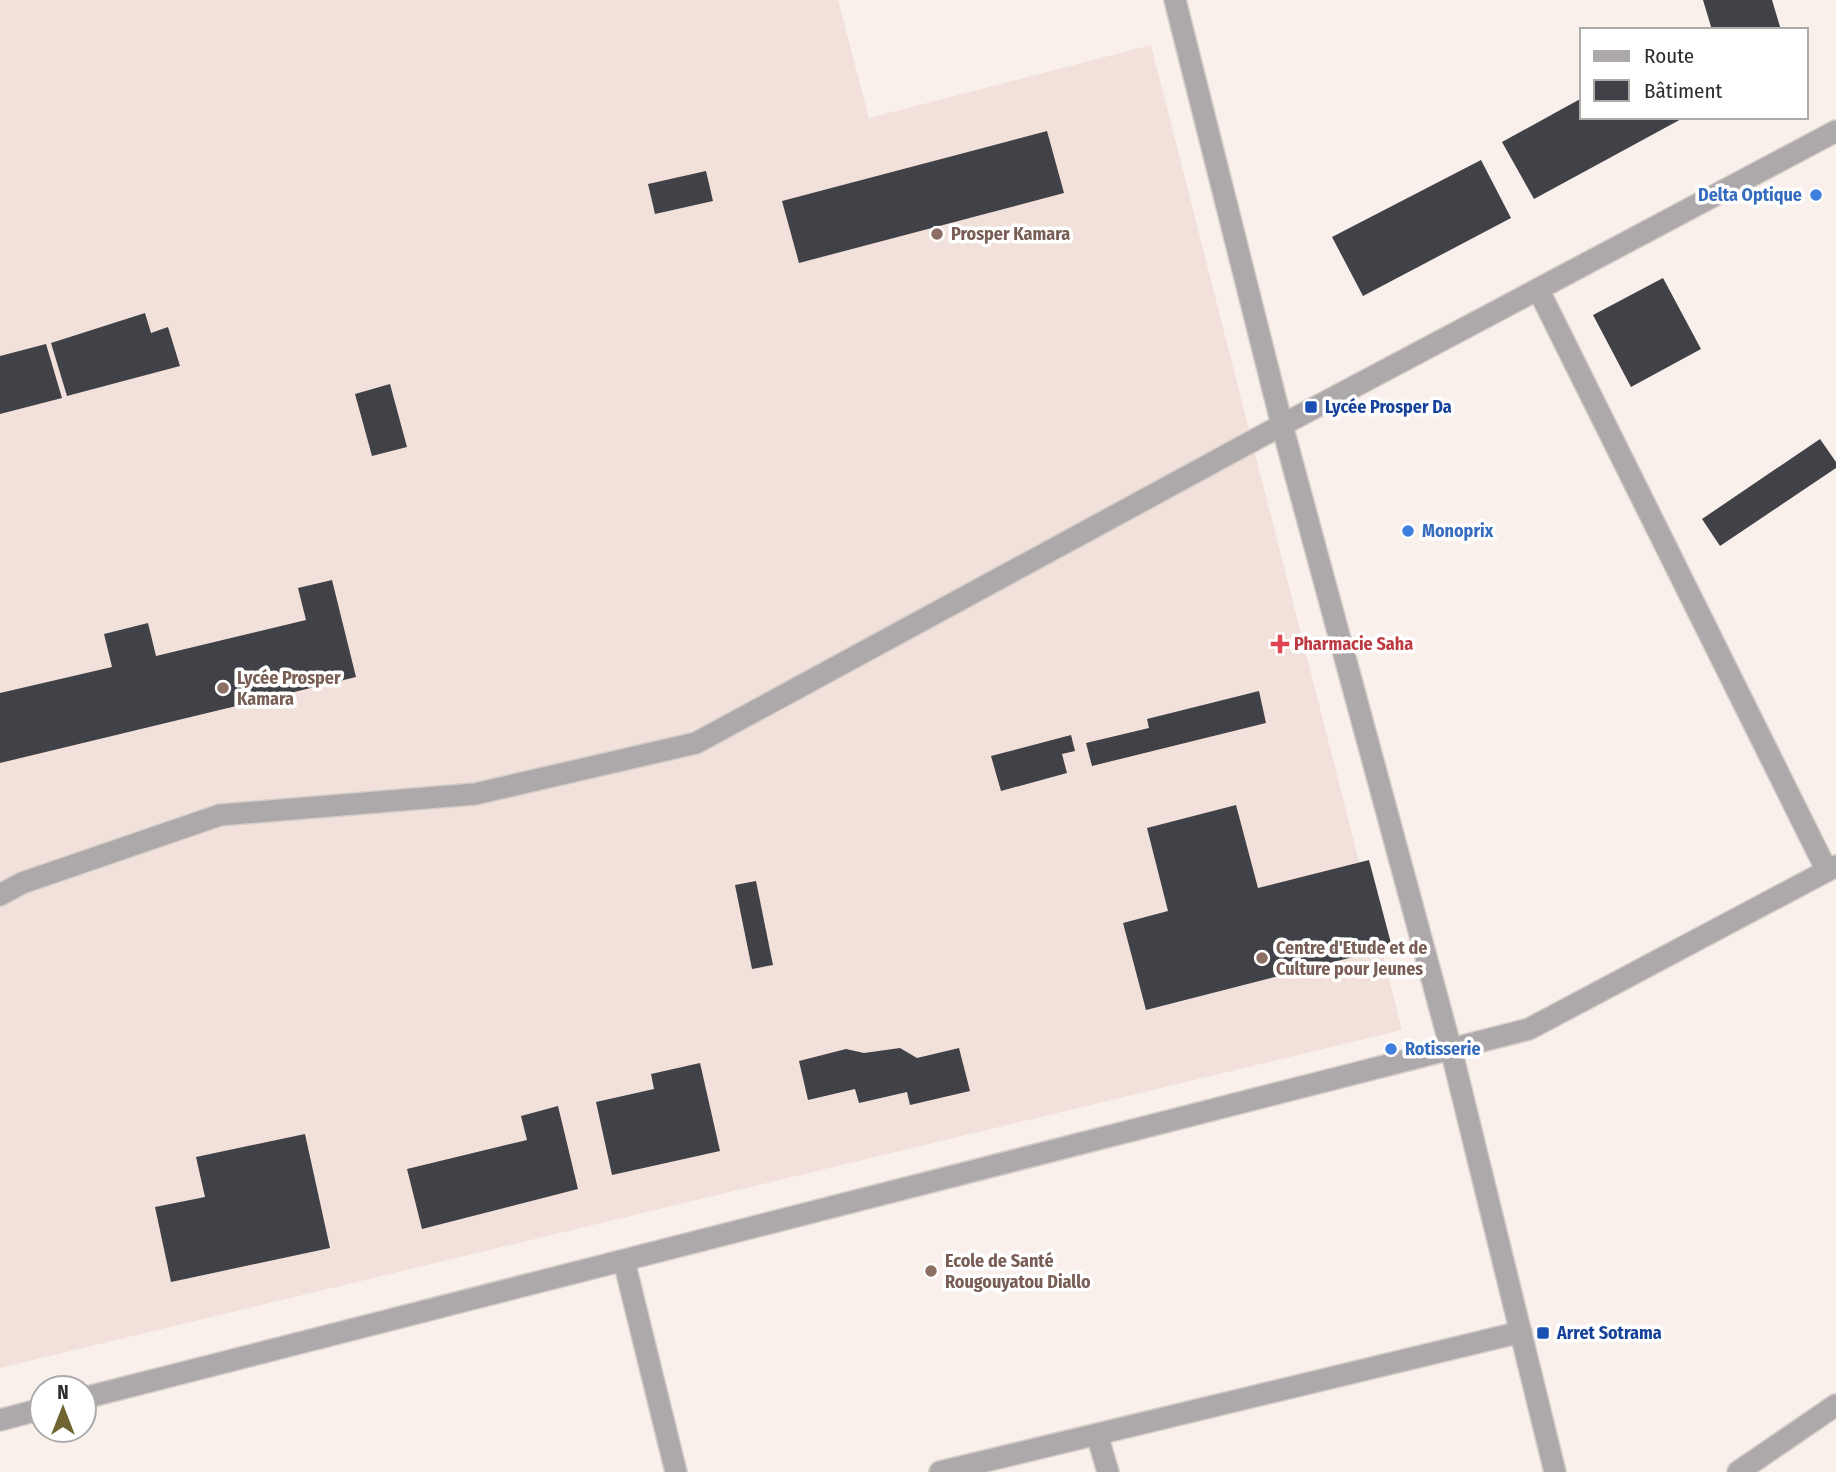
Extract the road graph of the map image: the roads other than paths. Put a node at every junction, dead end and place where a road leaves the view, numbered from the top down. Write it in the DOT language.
graph roads {
  1 [pos="1175,0"];
  2 [pos="1836,131"];
  3 [pos="1538,289"];
  4 [pos="1282,425"];
  5 [pos="1832,869"];
  6 [pos="0,895"];
  7 [pos="1451,1049"];
  8 [pos="624,1261"];
  9 [pos="1521,1332"];
  10 [pos="98,1394"];
  11 [pos="1836,1405"];
  12 [pos="28,1413"];
  13 [pos="0,1420"];
  14 [pos="1097,1434"];
  15 [pos="676,1472"];
  16 [pos="940,1472"];
  17 [pos="1108,1472"];
  18 [pos="1555,1472"];
  19 [pos="1738,1472"];
  1 -- 4 [label="street"];
  2 -- 3 [label="street"];
  3 -- 4 [label="street"];
  3 -- 5 [label="street"];
  4 -- 6 [label="street"];
  4 -- 7 [label="street"];
  5 -- 7 [label="street"];
  7 -- 8 [label="street"];
  7 -- 9 [label="street"];
  8 -- 10 [label="street"];
  8 -- 15 [label="street"];
  9 -- 14 [label="street"];
  9 -- 18 [label="street"];
  11 -- 19 [label="street"];
  12 -- 13 [label="street"];
  14 -- 16 [label="street"];
  14 -- 17 [label="street"];
}
